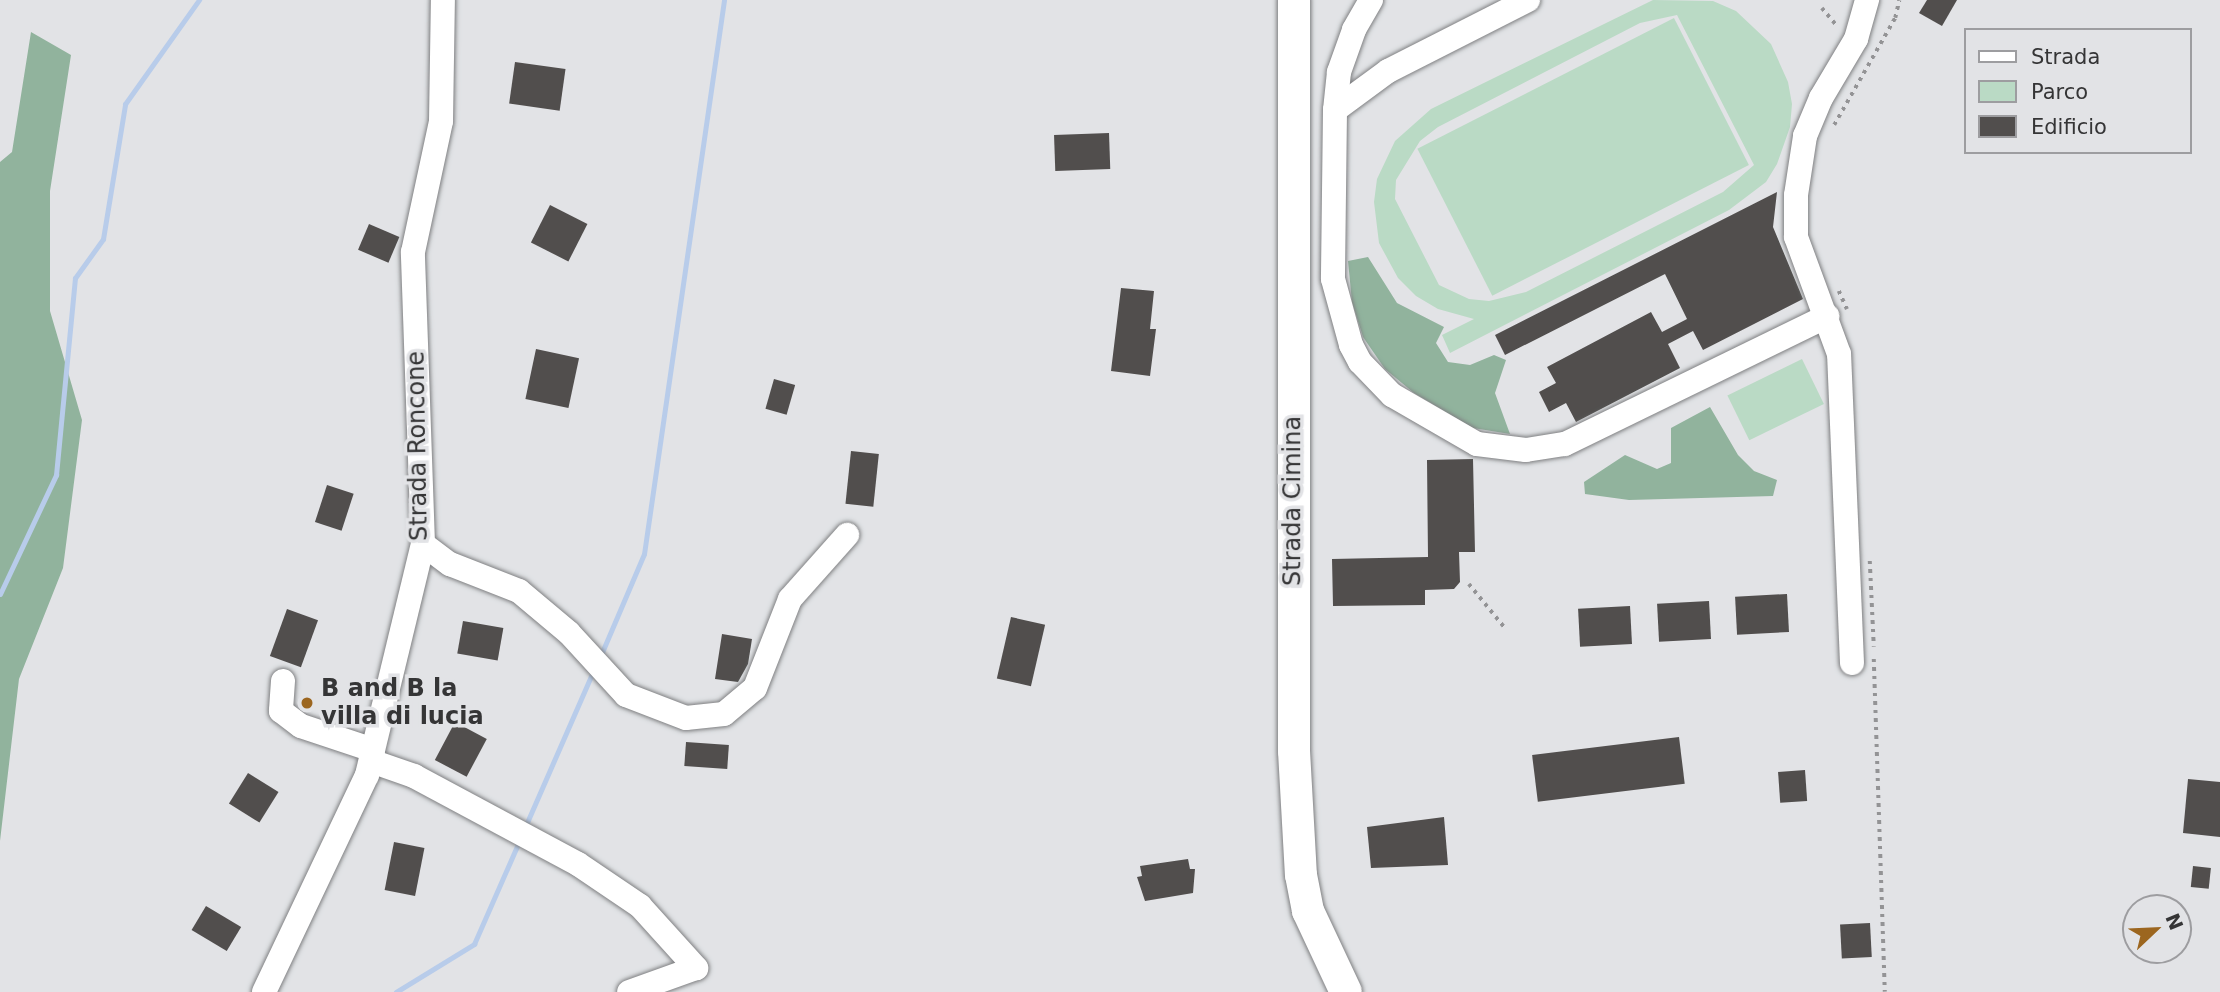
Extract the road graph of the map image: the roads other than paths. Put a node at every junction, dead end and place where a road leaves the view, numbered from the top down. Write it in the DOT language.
graph roads {
  1 [pos="443,0"];
  2 [pos="1294,0"];
  3 [pos="1352,0"];
  4 [pos="1371,0"];
  5 [pos="1528,0"];
  6 [pos="1867,0"];
  7 [pos="1352,35"];
  8 [pos="1388,71"];
  9 [pos="1335,110"];
  10 [pos="1827,316"];
  11 [pos="847,536"];
  12 [pos="423,544"];
  13 [pos="1852,663"];
  14 [pos="284,681"];
  15 [pos="372,756"];
  16 [pos="264,992"];
  17 [pos="629,992"];
  18 [pos="1346,992"];
  1 -- 12 [label="street, Strada Roncone"];
  2 -- 18 [label="main road, Strada Cimina"];
  3 -- 7 [label="street"];
  4 -- 7 [label="street"];
  5 -- 8 [label="street"];
  6 -- 10 [label="street"];
  7 -- 8 [label="street"];
  7 -- 9 [label="street"];
  8 -- 9 [label="street"];
  9 -- 10 [label="street"];
  10 -- 13 [label="street"];
  11 -- 12 [label="street"];
  12 -- 15 [label="street, Strada Roncone"];
  14 -- 15 [label="street"];
  15 -- 16 [label="street, Strada Roncone"];
  15 -- 17 [label="street"];
}
